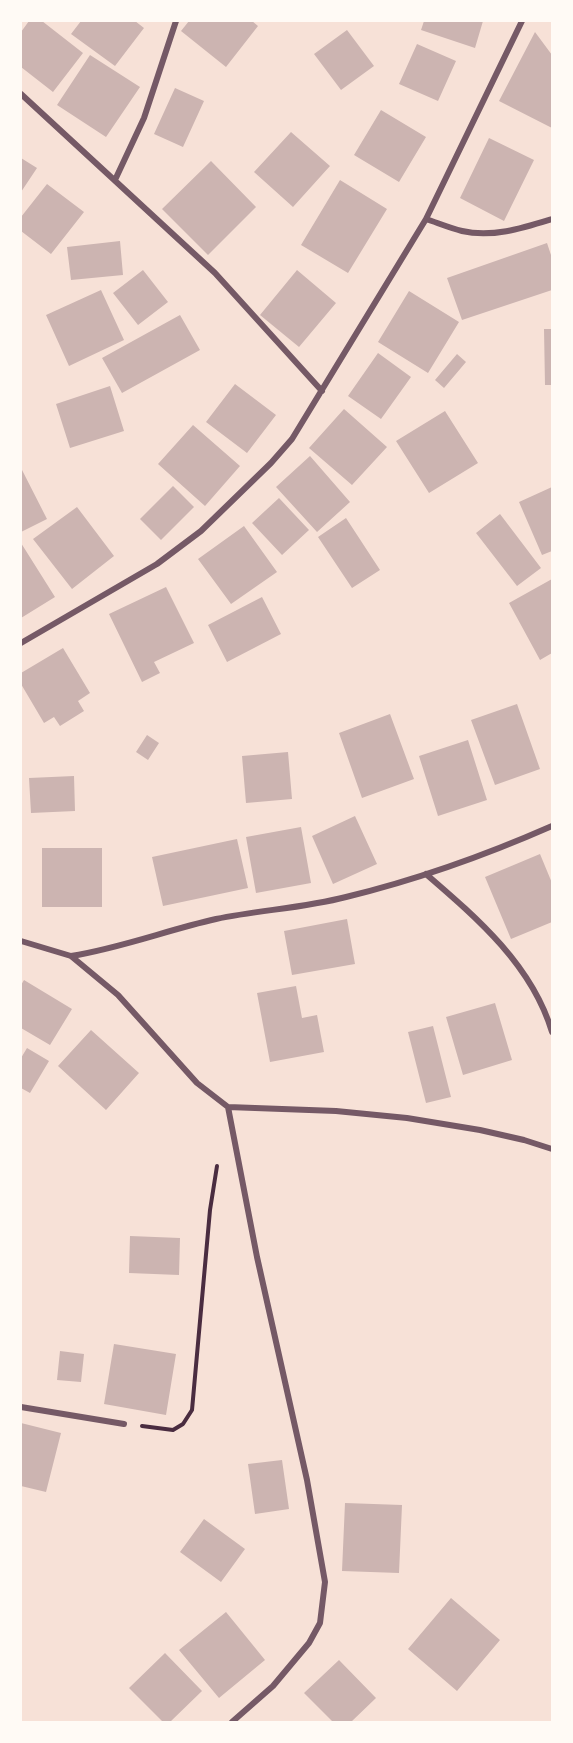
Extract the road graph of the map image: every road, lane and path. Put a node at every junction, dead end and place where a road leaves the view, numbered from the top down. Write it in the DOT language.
graph roads {
  1 [pos="176,21"];
  2 [pos="522,21"];
  3 [pos="21,94"];
  4 [pos="115,180"];
  5 [pos="426,219"];
  6 [pos="552,219"];
  7 [pos="322,392"];
  8 [pos="21,643"];
  9 [pos="552,826"];
  10 [pos="426,874"];
  11 [pos="21,941"];
  12 [pos="71,956"];
  13 [pos="552,1032"];
  14 [pos="228,1107"];
  15 [pos="234,1137"];
  16 [pos="552,1149"];
  17 [pos="21,1407"];
  18 [pos="124,1424"];
  19 [pos="232,1722"];
  1 -- 4 [label="street"];
  2 -- 5 [label="street"];
  3 -- 4 [label="street"];
  4 -- 7 [label="street"];
  5 -- 6 [label="street"];
  5 -- 7 [label="street"];
  7 -- 8 [label="street"];
  9 -- 10 [label="street"];
  10 -- 12 [label="street"];
  10 -- 13 [label="street"];
  11 -- 12 [label="street"];
  12 -- 14 [label="street"];
  14 -- 15 [label="street"];
  14 -- 16 [label="street"];
  15 -- 18 [label="path"];
  15 -- 19 [label="street"];
  17 -- 18 [label="street"];
}
